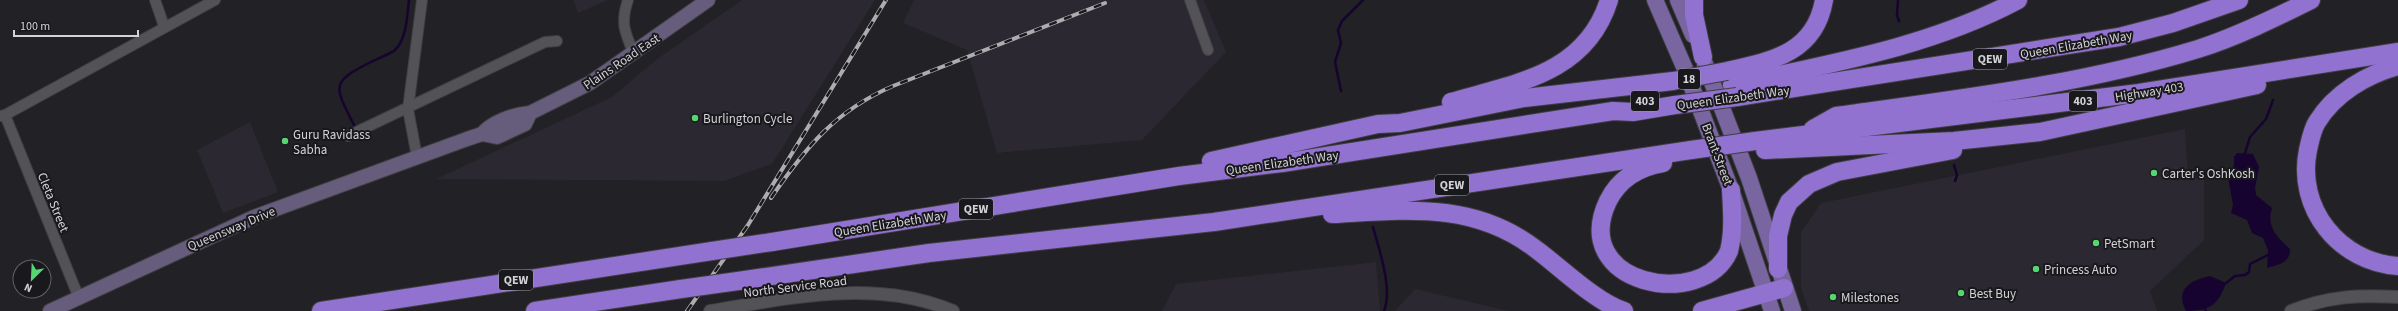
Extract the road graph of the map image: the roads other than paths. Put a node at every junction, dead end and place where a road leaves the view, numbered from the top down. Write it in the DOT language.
graph roads {
  1 [pos="155,0"];
  2 [pos="216,0"];
  3 [pos="422,0"];
  4 [pos="628,0"];
  5 [pos="708,0"];
  6 [pos="1190,0"];
  7 [pos="1609,0"];
  8 [pos="1655,0"];
  9 [pos="1678,0"];
  10 [pos="1694,0"];
  11 [pos="1824,0"];
  12 [pos="2018,0"];
  13 [pos="2239,0"];
  14 [pos="2312,0"];
  15 [pos="164,26"];
  16 [pos="557,41"];
  17 [pos="1208,50"];
  18 [pos="2398,52"];
  19 [pos="634,54"];
  20 [pos="1703,57"];
  21 [pos="2361,58"];
  22 [pos="2398,66"];
  23 [pos="1732,85"];
  24 [pos="1675,94"];
  25 [pos="408,109"];
  26 [pos="2,115"];
  27 [pos="1378,124"];
  28 [pos="2040,132"];
  29 [pos="1803,134"];
  30 [pos="348,136"];
  31 [pos="1756,145"];
  32 [pos="1696,152"];
  33 [pos="417,157"];
  34 [pos="1179,176"];
  35 [pos="1731,190"];
  36 [pos="1214,222"];
  37 [pos="2398,266"];
  38 [pos="1778,269"];
  39 [pos="1784,288"];
  40 [pos="1766,293"];
  41 [pos="2398,297"];
  42 [pos="79,298"];
  43 [pos="716,310"];
  44 [pos="50,311"];
  45 [pos="321,311"];
  46 [pos="535,311"];
  47 [pos="953,311"];
  48 [pos="1624,311"];
  49 [pos="1702,311"];
  50 [pos="1772,311"];
  51 [pos="1792,311"];
  52 [pos="2290,311"];
  1 -- 15 [label="street"];
  2 -- 15 [label="street"];
  3 -- 25 [label="street"];
  4 -- 19 [label="street"];
  5 -- 19 [label="main road, Plains Road East"];
  6 -- 17 [label="street"];
  7 -- 27 [label="highway"];
  8 -- 35 [label="main road, Brant Street / 18"];
  9 -- 20 [label="main road, Brant Street / 18"];
  10 -- 20 [label="highway"];
  11 -- 23 [label="highway"];
  12 -- 23 [label="highway"];
  13 -- 23 [label="highway, Queen Elizabeth Way / QEW"];
  14 -- 29 [label="highway, QEW"];
  15 -- 26 [label="street"];
  16 -- 25 [label="street"];
  18 -- 21 [label="highway, Highway 403 / 403"];
  19 -- 33 [label="main road, Plains Road East"];
  20 -- 38 [label="main road, Brant Street / 18"];
  21 -- 28 [label="highway"];
  21 -- 29 [label="highway, Highway 403 / 403"];
  22 -- 37 [label="highway"];
  23 -- 24 [label="highway, bridge"];
  23 -- 24 [label="highway, Queen Elizabeth Way / QEW, bridge"];
  24 -- 27 [label="highway"];
  24 -- 34 [label="highway, Queen Elizabeth Way / QEW"];
  25 -- 30 [label="street"];
  25 -- 33 [label="street"];
  26 -- 42 [label="street, Cleta Street"];
  27 -- 34 [label="highway"];
  28 -- 31 [label="highway"];
  28 -- 38 [label="highway"];
  29 -- 31 [label="highway, QEW"];
  31 -- 32 [label="highway, QEW, bridge"];
  32 -- 35 [label="highway"];
  32 -- 36 [label="highway, QEW"];
  33 -- 42 [label="main road, Queensway Drive"];
  34 -- 45 [label="highway, Queen Elizabeth Way / QEW, bridge"];
  35 -- 40 [label="main road, Brant Street / 18"];
  36 -- 46 [label="highway, QEW, bridge"];
  36 -- 48 [label="highway"];
  38 -- 39 [label="main road, Brant Street / 18"];
  39 -- 40 [label="highway"];
  39 -- 51 [label="main road, Brant Street / 18"];
  40 -- 49 [label="highway"];
  40 -- 50 [label="main road, Brant Street / 18"];
  41 -- 52 [label="street"];
  42 -- 44 [label="main road, Queensway Drive"];
  43 -- 47 [label="street, North Service Road"];
}
